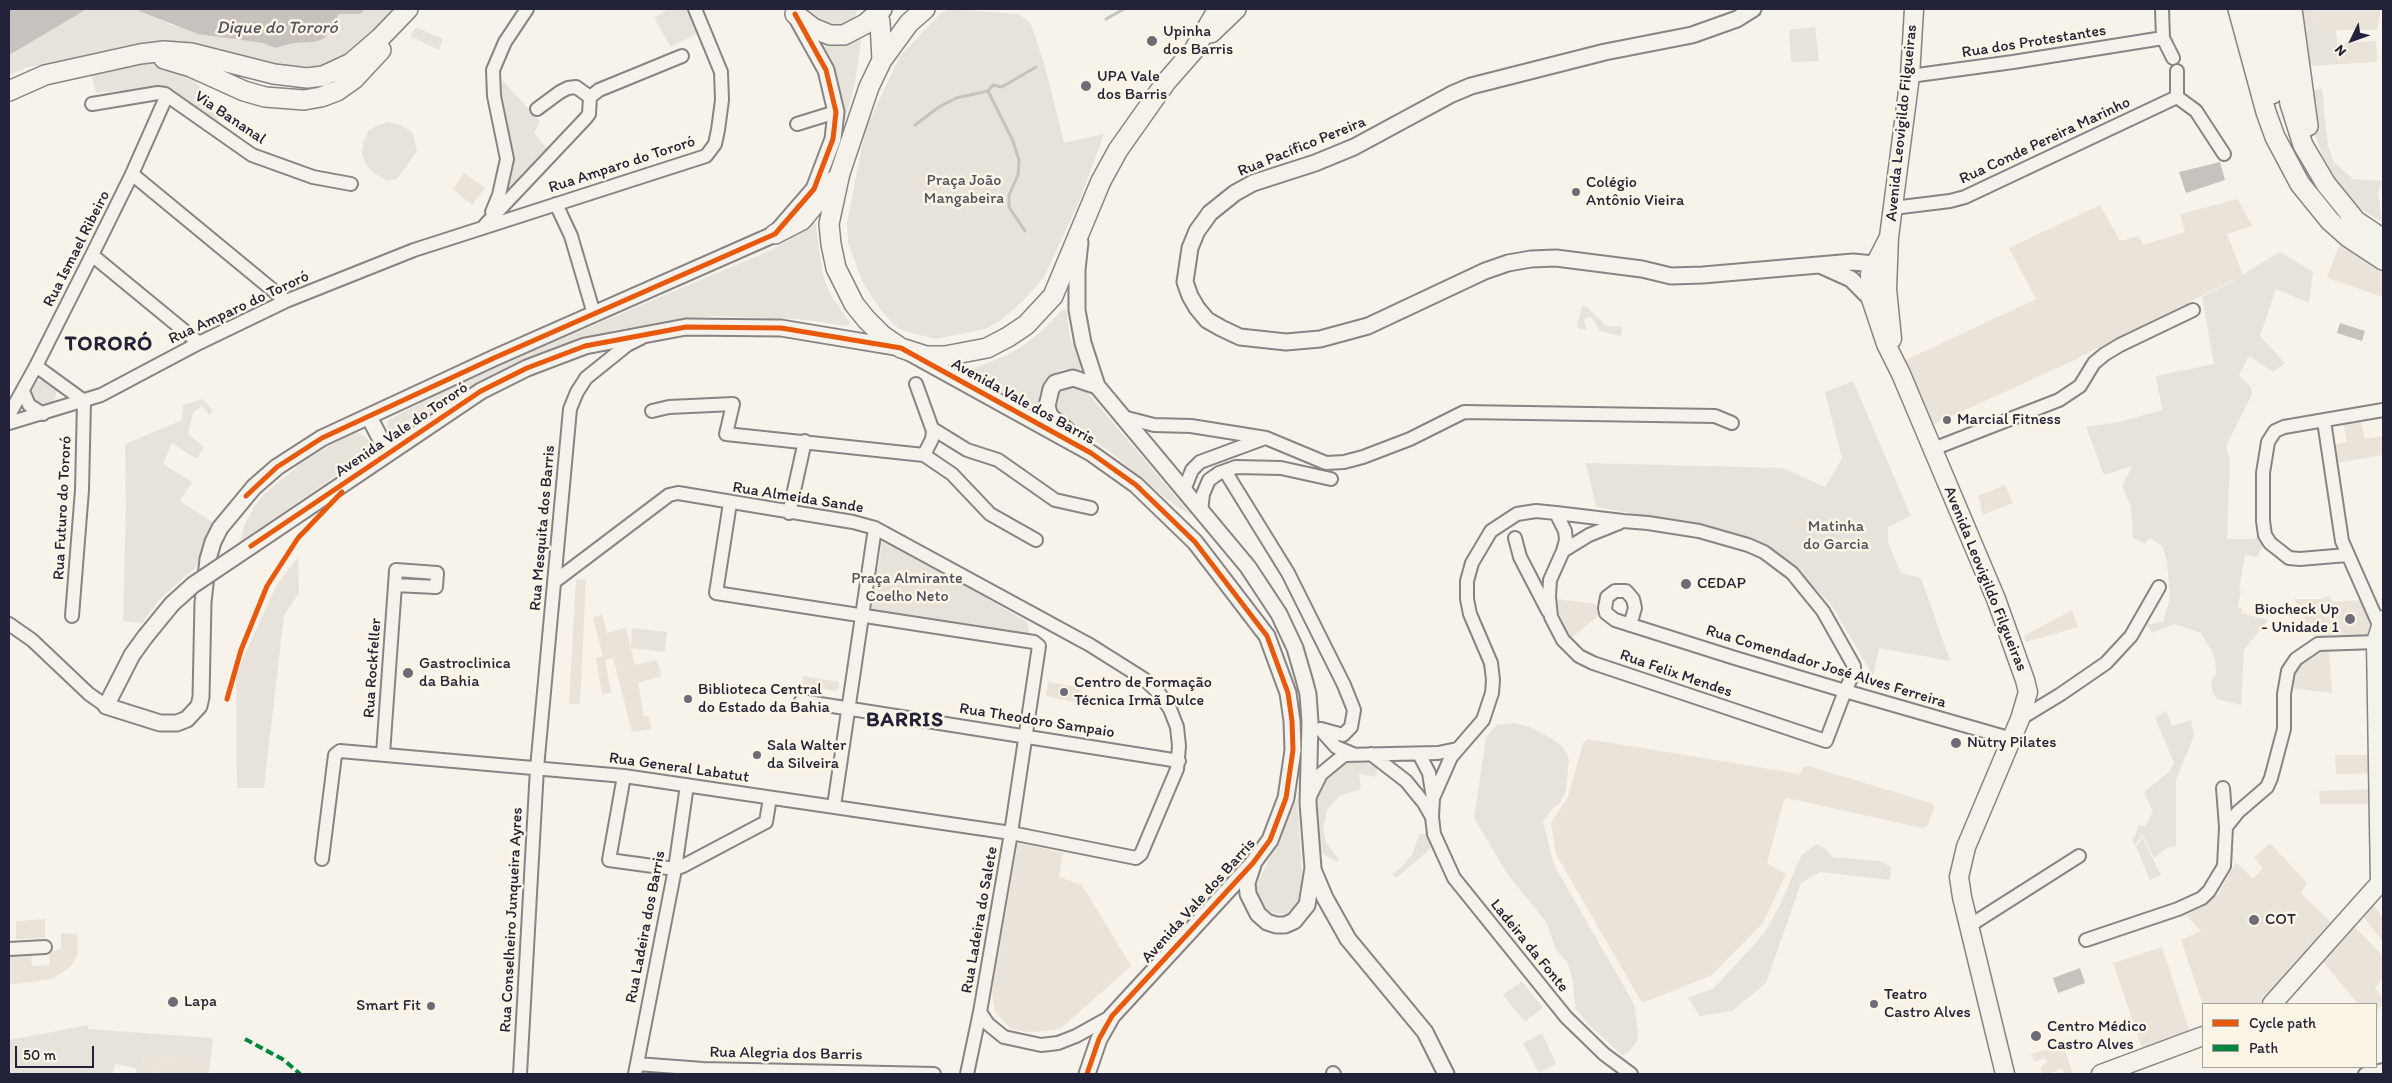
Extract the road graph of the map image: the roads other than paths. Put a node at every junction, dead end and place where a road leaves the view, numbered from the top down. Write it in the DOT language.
graph roads {
  1 [pos="528,9"];
  2 [pos="695,9"];
  3 [pos="925,9"];
  4 [pos="1218,9"];
  5 [pos="1236,9"];
  6 [pos="1754,9"];
  7 [pos="1914,9"];
  8 [pos="2162,9"];
  9 [pos="2238,9"];
  10 [pos="2257,9"];
  11 [pos="2276,9"];
  12 [pos="2292,9"];
  13 [pos="878,10"];
  14 [pos="793,11"];
  15 [pos="405,12"];
  16 [pos="2163,38"];
  17 [pos="1194,50"];
  18 [pos="682,56"];
  19 [pos="2173,58"];
  20 [pos="882,60"];
  21 [pos="2177,71"];
  22 [pos="1910,76"];
  23 [pos="9,91"];
  24 [pos="167,95"];
  25 [pos="590,97"];
  26 [pos="2177,97"];
  27 [pos="92,104"];
  28 [pos="537,109"];
  29 [pos="836,112"];
  30 [pos="797,124"];
  31 [pos="2224,154"];
  32 [pos="132,174"];
  33 [pos="840,174"];
  34 [pos="351,184"];
  35 [pos="2300,184"];
  36 [pos="2326,184"];
  37 [pos="556,204"];
  38 [pos="1893,208"];
  39 [pos="485,226"];
  40 [pos="775,234"];
  41 [pos="1080,235"];
  42 [pos="2383,239"];
  43 [pos="92,256"];
  44 [pos="2383,260"];
  45 [pos="1818,264"];
  46 [pos="1881,267"];
  47 [pos="1871,299"];
  48 [pos="286,301"];
  49 [pos="2193,310"];
  50 [pos="594,314"];
  51 [pos="654,332"];
  52 [pos="199,342"];
  53 [pos="901,348"];
  54 [pos="36,366"];
  55 [pos="1902,374"];
  56 [pos="916,384"];
  57 [pos="62,385"];
  58 [pos="1097,386"];
  59 [pos="23,391"];
  60 [pos="84,401"];
  61 [pos="57,410"];
  62 [pos="2383,410"];
  63 [pos="652,411"];
  64 [pos="43,414"];
  65 [pos="9,415"];
  66 [pos="369,417"];
  67 [pos="1122,417"];
  68 [pos="2324,421"];
  69 [pos="9,423"];
  70 [pos="1732,423"];
  71 [pos="933,429"];
  72 [pos="1266,438"];
  73 [pos="805,441"];
  74 [pos="1933,449"];
  75 [pos="388,453"];
  76 [pos="924,454"];
  77 [pos="1119,471"];
  78 [pos="1225,471"];
  79 [pos="1331,479"];
  80 [pos="1184,490"];
  81 [pos="730,503"];
  82 [pos="1090,508"];
  83 [pos="1201,512"];
  84 [pos="789,513"];
  85 [pos="1556,513"];
  86 [pos="1623,521"];
  87 [pos="875,528"];
  88 [pos="1515,538"];
  89 [pos="1036,540"];
  90 [pos="1563,551"];
  91 [pos="2347,556"];
  92 [pos="554,582"];
  93 [pos="395,585"];
  94 [pos="2159,587"];
  95 [pos="72,616"];
  96 [pos="863,616"];
  97 [pos="1551,617"];
  98 [pos="9,624"];
  99 [pos="1630,624"];
  100 [pos="2380,630"];
  101 [pos="1845,691"];
  102 [pos="1308,694"];
  103 [pos="801,701"];
  104 [pos="106,706"];
  105 [pos="848,709"];
  106 [pos="2020,719"];
  107 [pos="1321,729"];
  108 [pos="1026,735"];
  109 [pos="2012,739"];
  110 [pos="1457,749"];
  111 [pos="383,754"];
  112 [pos="1353,754"];
  113 [pos="1371,754"];
  114 [pos="1419,754"];
  115 [pos="1179,761"];
  116 [pos="537,768"];
  117 [pos="624,776"];
  118 [pos="687,785"];
  119 [pos="770,798"];
  120 [pos="1433,798"];
  121 [pos="1308,803"];
  122 [pos="834,806"];
  123 [pos="2242,809"];
  124 [pos="2381,813"];
  125 [pos="1432,817"];
  126 [pos="2226,827"];
  127 [pos="1012,833"];
  128 [pos="2079,856"];
  129 [pos="322,859"];
  130 [pos="1253,863"];
  131 [pos="1313,868"];
  132 [pos="674,869"];
  133 [pos="2382,881"];
  134 [pos="1969,926"];
  135 [pos="2086,940"];
  136 [pos="45,947"];
  137 [pos="9,949"];
  138 [pos="2273,1003"];
  139 [pos="980,1012"];
  140 [pos="1112,1016"];
  141 [pos="2202,1036"];
  142 [pos="636,1069"];
  143 [pos="2383,1070"];
  144 [pos="2108,1073"];
  145 [pos="520,1074"];
  146 [pos="934,1074"];
  147 [pos="967,1074"];
  148 [pos="1087,1074"];
  149 [pos="1446,1074"];
  150 [pos="1631,1074"];
  151 [pos="2004,1074"];
  152 [pos="2365,1074"];
  1 -- 39 [label="street"];
  2 -- 37 [label="street, Rua Amparo do Tororó"];
  3 -- 20 [label="main road"];
  4 -- 17 [label="main road"];
  5 -- 17 [label="main road"];
  6 -- 45 [label="street, Rua Pacífico Pereira"];
  7 -- 22 [label="main road, Avenida Leovigildo Filgueiras"];
  8 -- 16 [label="street"];
  9 -- 35 [label="main road"];
  10 -- 35 [label="main road"];
  11 -- 36 [label="main road"];
  12 -- 36 [label="main road"];
  13 -- 14 [label="main road"];
  13 -- 20 [label="main road"];
  14 -- 29 [label="street"];
  15 -- 23 [label="main road"];
  16 -- 19 [label="street"];
  16 -- 22 [label="street, Rua dos Protestantes"];
  17 -- 41 [label="main road"];
  18 -- 25 [label="street"];
  20 -- 33 [label="main road"];
  21 -- 26 [label="street"];
  22 -- 38 [label="main road, Avenida Leovigildo Filgueiras"];
  24 -- 27 [label="street"];
  24 -- 32 [label="street, Rua Ismael Ribeiro"];
  24 -- 34 [label="street, Via Bananal"];
  25 -- 28 [label="street"];
  25 -- 39 [label="street"];
  26 -- 31 [label="street"];
  26 -- 38 [label="street, Rua Conde Pereira Marinho"];
  29 -- 30 [label="street"];
  29 -- 40 [label="street"];
  32 -- 43 [label="street, Rua Ismael Ribeiro"];
  32 -- 48 [label="street"];
  33 -- 40 [label="main road"];
  33 -- 53 [label="main road"];
  35 -- 44 [label="main road"];
  36 -- 42 [label="main road"];
  37 -- 39 [label="street, Rua Amparo do Tororó"];
  37 -- 50 [label="street"];
  38 -- 46 [label="main road, Avenida Leovigildo Filgueiras"];
  39 -- 48 [label="street, Rua Amparo do Tororó"];
  40 -- 50 [label="street, Avenida Vale do Tororó"];
  41 -- 53 [label="main road"];
  41 -- 58 [label="street"];
  43 -- 52 [label="street"];
  43 -- 54 [label="street, Rua Ismael Ribeiro"];
  45 -- 46 [label="street, Rua Pacífico Pereira"];
  45 -- 47 [label="street, Rua Pacífico Pereira"];
  46 -- 47 [label="main road, Avenida Leovigildo Filgueiras"];
  46 -- 55 [label="main road, Avenida Leovigildo Filgueiras"];
  47 -- 55 [label="main road, Avenida Leovigildo Filgueiras"];
  48 -- 52 [label="street, Rua Amparo do Tororó"];
  49 -- 74 [label="street"];
  50 -- 66 [label="street, Avenida Vale do Tororó"];
  51 -- 53 [label="street, Avenida Vale do Tororó"];
  51 -- 75 [label="street, Avenida Vale do Tororó"];
  51 -- 92 [label="street, Rua Mesquita dos Barris"];
  52 -- 60 [label="street, Rua Amparo do Tororó"];
  53 -- 77 [label="street, Avenida Vale dos Barris"];
  54 -- 57 [label="street"];
  54 -- 59 [label="street, Rua Ismael Ribeiro"];
  55 -- 74 [label="main road, Avenida Leovigildo Filgueiras"];
  56 -- 71 [label="street"];
  57 -- 60 [label="street"];
  57 -- 61 [label="street"];
  58 -- 67 [label="street"];
  58 -- 77 [label="street"];
  59 -- 64 [label="street"];
  59 -- 65 [label="street, Rua Ismael Ribeiro"];
  60 -- 61 [label="street, Rua Amparo do Tororó"];
  60 -- 95 [label="street, Rua Futuro do Tororó"];
  61 -- 64 [label="street, Rua Amparo do Tororó"];
  62 -- 68 [label="street"];
  63 -- 73 [label="street"];
  64 -- 69 [label="street, Rua Amparo do Tororó"];
  66 -- 75 [label="street"];
  66 -- 104 [label="street, Avenida Vale do Tororó"];
  67 -- 72 [label="street"];
  67 -- 80 [label="street"];
  68 -- 91 [label="street"];
  68 -- 91 [label="street"];
  70 -- 72 [label="street"];
  71 -- 76 [label="street"];
  71 -- 82 [label="street"];
  72 -- 80 [label="street"];
  73 -- 76 [label="street"];
  73 -- 84 [label="street"];
  74 -- 106 [label="main road, Avenida Leovigildo Filgueiras"];
  75 -- 104 [label="street, Avenida Vale do Tororó, bridge"];
  76 -- 89 [label="street"];
  77 -- 130 [label="street, Avenida Vale dos Barris"];
  78 -- 79 [label="street"];
  78 -- 83 [label="street"];
  78 -- 107 [label="street"];
  80 -- 83 [label="street"];
  81 -- 84 [label="street, Rua Almeida Sande"];
  81 -- 92 [label="street, Rua Almeida Sande"];
  81 -- 96 [label="street"];
  83 -- 102 [label="street"];
  84 -- 87 [label="street, Rua Almeida Sande"];
  85 -- 86 [label="street"];
  85 -- 90 [label="street, Rua Felix Mendes"];
  85 -- 110 [label="street"];
  86 -- 90 [label="street"];
  86 -- 101 [label="street"];
  87 -- 96 [label="street"];
  87 -- 115 [label="street, Rua Almeida Sande"];
  88 -- 97 [label="street"];
  90 -- 97 [label="street, Rua Felix Mendes"];
  91 -- 100 [label="street"];
  92 -- 116 [label="street, Rua Mesquita dos Barris"];
  93 -- 111 [label="street, Rua Rockfeller"];
  94 -- 106 [label="street"];
  96 -- 105 [label="street"];
  96 -- 108 [label="street, Rua Ladeira do Salete"];
  97 -- 101 [label="street, Rua Felix Mendes"];
  98 -- 104 [label="street"];
  99 -- 101 [label="street, Rua Comendador José Alves Ferreira"];
  100 -- 123 [label="street"];
  100 -- 124 [label="main road"];
  101 -- 109 [label="street, Rua Comendador José Alves Ferreira"];
  102 -- 107 [label="street"];
  102 -- 121 [label="street"];
  103 -- 105 [label="street, Rua Theodoro Sampaio"];
  105 -- 108 [label="street, Rua Theodoro Sampaio"];
  105 -- 122 [label="street"];
  106 -- 109 [label="main road, Avenida Leovigildo Filgueiras"];
  107 -- 112 [label="street"];
  108 -- 115 [label="street, Rua Theodoro Sampaio"];
  108 -- 127 [label="street, Rua Ladeira do Salete"];
  109 -- 134 [label="main road, Avenida Leovigildo Filgueiras"];
  110 -- 114 [label="street"];
  110 -- 120 [label="street"];
  111 -- 116 [label="street, Rua General Labatut"];
  111 -- 129 [label="street, Rua General Labatut"];
  112 -- 113 [label="street"];
  112 -- 121 [label="street"];
  113 -- 114 [label="street"];
  113 -- 125 [label="street, Ladeira da Fonte"];
  114 -- 120 [label="street, Ladeira da Fonte"];
  115 -- 127 [label="street, Rua General Labatut"];
  116 -- 117 [label="street, Rua General Labatut"];
  116 -- 145 [label="street, Rua Conselheiro Junqueira Ayres"];
  117 -- 118 [label="street, Rua General Labatut"];
  117 -- 132 [label="street"];
  118 -- 119 [label="street, Rua General Labatut"];
  118 -- 132 [label="street, Rua Ladeira dos Barris"];
  119 -- 122 [label="street, Rua General Labatut"];
  119 -- 132 [label="street"];
  120 -- 125 [label="street, Ladeira da Fonte"];
  121 -- 131 [label="street"];
  122 -- 127 [label="street, Rua General Labatut"];
  123 -- 126 [label="street"];
  123 -- 126 [label="street"];
  124 -- 133 [label="main road"];
  125 -- 150 [label="street, Ladeira da Fonte"];
  126 -- 135 [label="street"];
  127 -- 139 [label="street, Rua Ladeira do Salete"];
  128 -- 134 [label="street"];
  130 -- 131 [label="street"];
  130 -- 140 [label="street, Avenida Vale dos Barris"];
  131 -- 149 [label="street"];
  132 -- 142 [label="street, Rua Ladeira dos Barris"];
  133 -- 138 [label="main road"];
  134 -- 151 [label="main road, Avenida Leovigildo Filgueiras"];
  136 -- 137 [label="street"];
  139 -- 140 [label="street, Rua Ladeira do Salete"];
  139 -- 147 [label="street"];
  140 -- 148 [label="street, Avenida Vale dos Barris"];
  141 -- 144 [label="main road"];
  142 -- 146 [label="street, Rua Alegria dos Barris"];
  143 -- 152 [label="street"];
}
